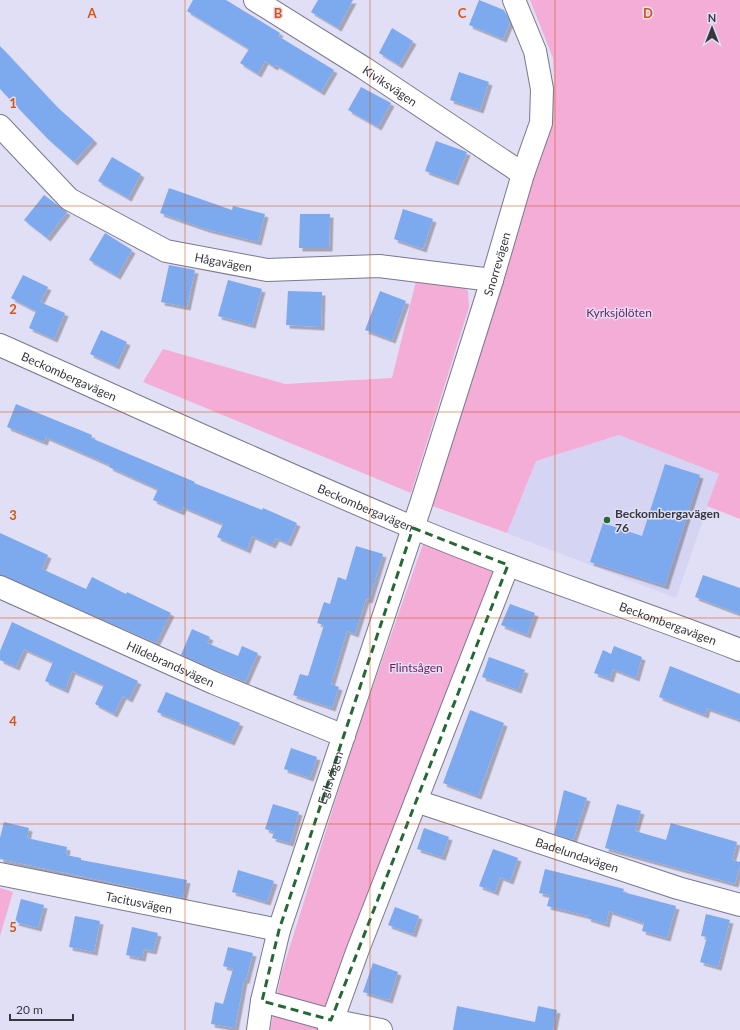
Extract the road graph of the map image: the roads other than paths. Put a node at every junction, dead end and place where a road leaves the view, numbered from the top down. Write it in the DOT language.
graph roads {
  1 [pos="255,0"];
  2 [pos="514,0"];
  3 [pos="0,126"];
  4 [pos="523,174"];
  5 [pos="492,280"];
  6 [pos="0,345"];
  7 [pos="413,528"];
  8 [pos="508,565"];
  9 [pos="0,587"];
  10 [pos="740,650"];
  11 [pos="344,736"];
  12 [pos="416,801"];
  13 [pos="0,874"];
  14 [pos="740,905"];
  15 [pos="279,930"];
  16 [pos="262,1001"];
  17 [pos="330,1025"];
  18 [pos="258,1030"];
  19 [pos="381,1030"];
  1 -- 4 [label="street, Kiviksvägen"];
  2 -- 4 [label="street, Snorrevägen"];
  3 -- 5 [label="street, Hågavägen"];
  4 -- 5 [label="street, Snorrevägen"];
  5 -- 7 [label="street, Snorrevägen"];
  6 -- 7 [label="street, Beckombergavägen"];
  7 -- 8 [label="street, Beckombergavägen"];
  7 -- 11 [label="street, Egilsvägen"];
  8 -- 10 [label="street, Beckombergavägen"];
  8 -- 12 [label="street"];
  9 -- 11 [label="street, Hildebrandsvägen"];
  11 -- 15 [label="street, Egilsvägen"];
  12 -- 14 [label="street, Badelundavägen"];
  12 -- 17 [label="street"];
  13 -- 15 [label="street, Tacitusvägen"];
  15 -- 16 [label="street, Egilsvägen"];
  16 -- 17 [label="street"];
  16 -- 18 [label="street, Egilsvägen"];
  17 -- 19 [label="street"];
}
